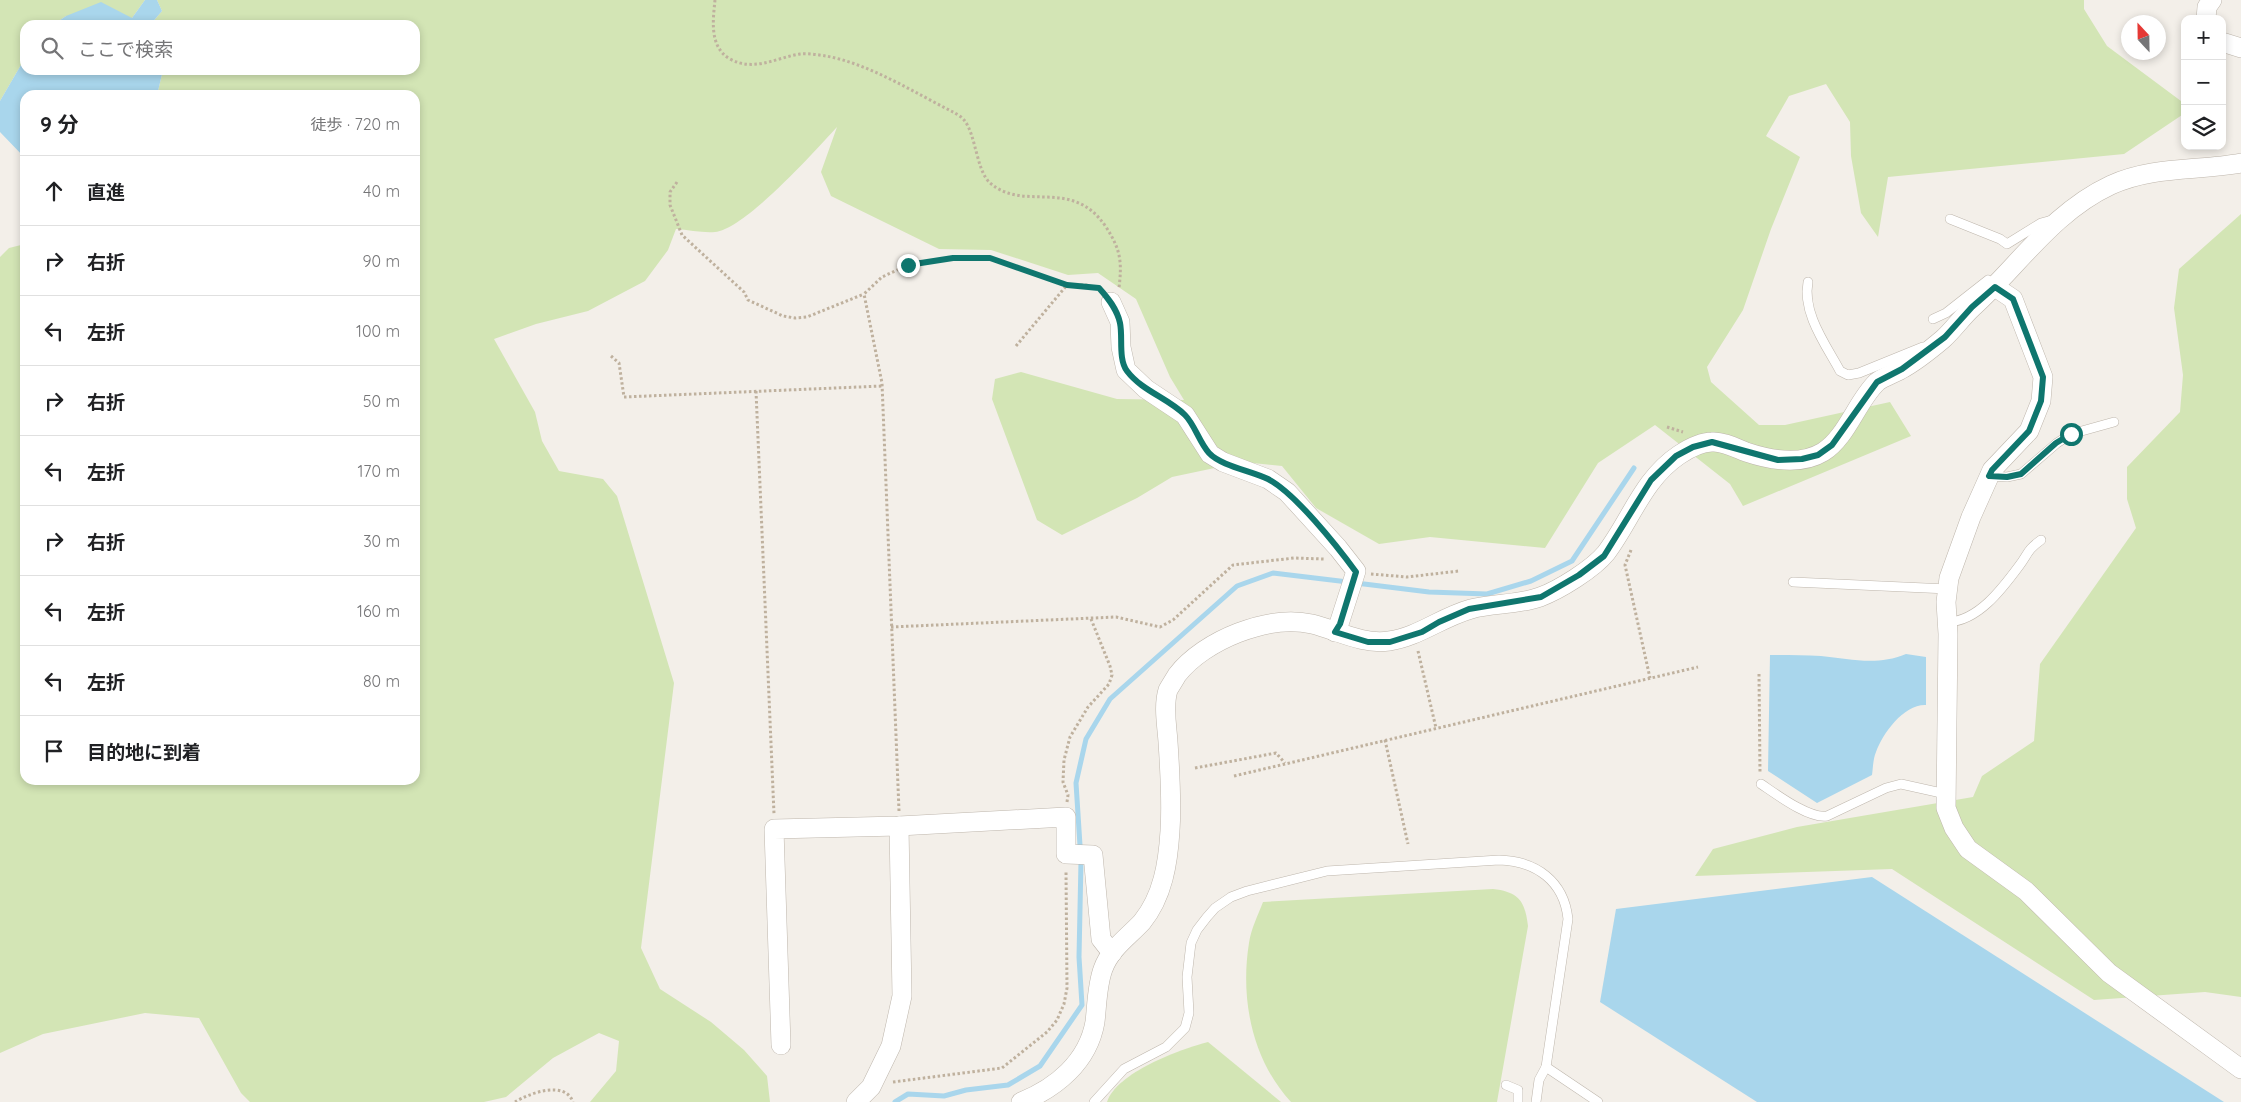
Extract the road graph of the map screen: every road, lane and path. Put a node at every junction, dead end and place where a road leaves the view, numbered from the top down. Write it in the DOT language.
graph roads {
  1 [pos="715,0"];
  2 [pos="2212,0"];
  3 [pos="2206,15"];
  4 [pos="2226,43"];
  5 [pos="2241,48"];
  6 [pos="2241,163"];
  7 [pos="677,182"];
  8 [pos="2059,218"];
  9 [pos="1950,219"];
  10 [pos="1808,282"];
  11 [pos="1067,285"];
  12 [pos="1995,287"];
  13 [pos="864,294"];
  14 [pos="1112,302"];
  15 [pos="1933,319"];
  16 [pos="1936,344"];
  17 [pos="1016,346"];
  18 [pos="611,356"];
  19 [pos="882,386"];
  20 [pos="756,391"];
  21 [pos="2114,422"];
  22 [pos="1667,427"];
  23 [pos="1690,434"];
  24 [pos="1989,476"];
  25 [pos="2041,540"];
  26 [pos="1632,547"];
  27 [pos="1352,566"];
  28 [pos="1459,571"];
  29 [pos="1792,582"];
  30 [pos="1948,589"];
  31 [pos="1091,619"];
  32 [pos="1948,622"];
  33 [pos="891,627"];
  34 [pos="1335,632"];
  35 [pos="1414,634"];
  36 [pos="1698,667"];
  37 [pos="1759,674"];
  38 [pos="1650,678"];
  39 [pos="1436,728"];
  40 [pos="1385,740"];
  41 [pos="1286,763"];
  42 [pos="1195,768"];
  43 [pos="1234,776"];
  44 [pos="1761,784"];
  45 [pos="1946,794"];
  46 [pos="1066,817"];
  47 [pos="899,826"];
  48 [pos="774,829"];
  49 [pos="1408,844"];
  50 [pos="1066,854"];
  51 [pos="1112,953"];
  52 [pos="781,1045"];
  53 [pos="1546,1067"];
  54 [pos="2241,1070"];
  55 [pos="1506,1085"];
  56 [pos="871,1087"];
  57 [pos="1028,1100"];
  58 [pos="515,1102"];
  59 [pos="573,1102"];
  60 [pos="856,1102"];
  61 [pos="1094,1102"];
  62 [pos="1518,1102"];
  63 [pos="1536,1102"];
  64 [pos="1598,1102"];
  1 -- 14 [label="path"];
  2 -- 3 [label="street"];
  4 -- 5 [label="street"];
  6 -- 8 [label="street"];
  7 -- 13 [label="path"];
  8 -- 9 [label="lane"];
  8 -- 12 [label="street"];
  10 -- 16 [label="lane"];
  11 -- 13 [label="path"];
  11 -- 14 [label="path"];
  11 -- 17 [label="path"];
  12 -- 15 [label="lane"];
  12 -- 16 [label="street"];
  12 -- 24 [label="street"];
  13 -- 19 [label="path"];
  14 -- 27 [label="street"];
  16 -- 35 [label="street"];
  18 -- 20 [label="path"];
  19 -- 20 [label="path"];
  19 -- 33 [label="path"];
  20 -- 48 [label="path"];
  21 -- 24 [label="lane"];
  22 -- 23 [label="path"];
  24 -- 30 [label="street"];
  25 -- 32 [label="lane"];
  26 -- 38 [label="path"];
  27 -- 28 [label="path"];
  27 -- 31 [label="path"];
  27 -- 34 [label="street"];
  29 -- 30 [label="lane"];
  30 -- 32 [label="street"];
  31 -- 33 [label="path"];
  31 -- 46 [label="path"];
  32 -- 45 [label="street"];
  33 -- 47 [label="path"];
  34 -- 35 [label="street"];
  34 -- 51 [label="street"];
  35 -- 39 [label="path"];
  36 -- 38 [label="path"];
  37 -- 44 [label="path"];
  38 -- 39 [label="path"];
  39 -- 40 [label="path"];
  40 -- 41 [label="path"];
  40 -- 49 [label="path"];
  41 -- 42 [label="path"];
  41 -- 43 [label="path"];
  44 -- 45 [label="lane"];
  45 -- 54 [label="street"];
  46 -- 47 [label="street"];
  46 -- 50 [label="street"];
  47 -- 48 [label="street"];
  47 -- 56 [label="street"];
  48 -- 52 [label="street"];
  50 -- 51 [label="street"];
  50 -- 56 [label="path"];
  51 -- 57 [label="street"];
  53 -- 61 [label="lane"];
  53 -- 63 [label="lane"];
  53 -- 64 [label="lane"];
  55 -- 62 [label="lane"];
  56 -- 60 [label="street"];
  58 -- 59 [label="path"];
}
